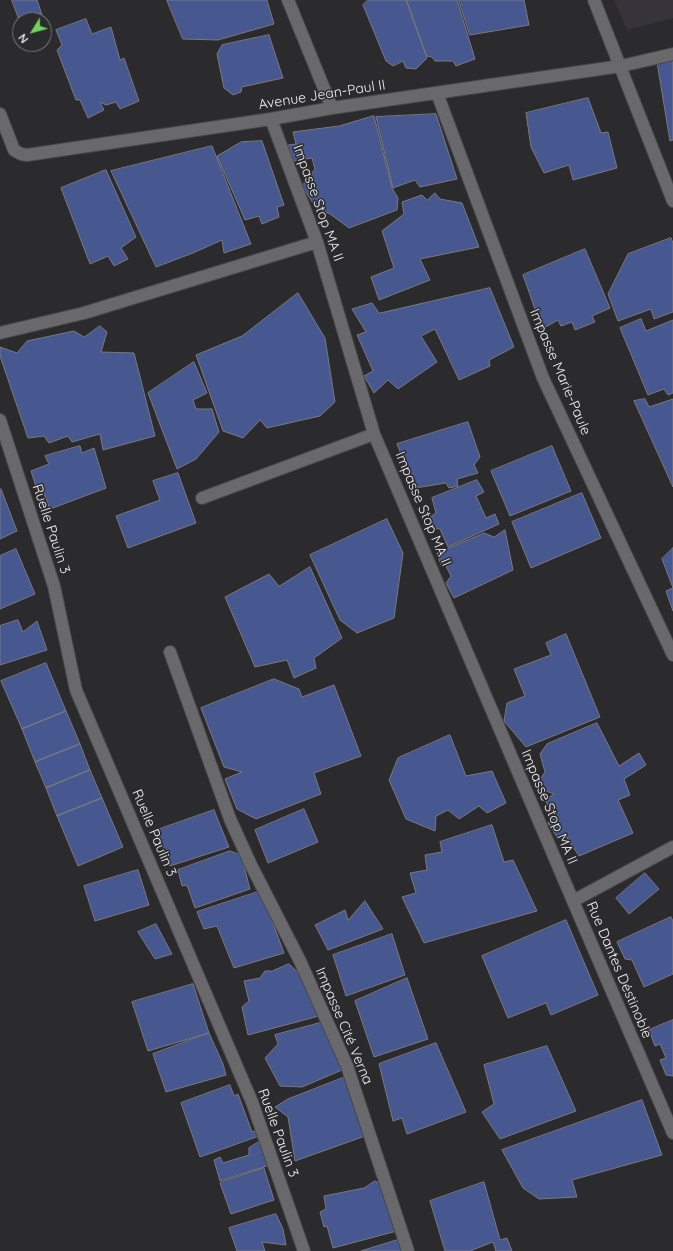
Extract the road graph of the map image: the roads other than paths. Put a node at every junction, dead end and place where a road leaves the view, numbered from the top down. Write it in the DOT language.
graph roads {
  1 [pos="288,0"];
  2 [pos="594,0"];
  3 [pos="673,54"];
  4 [pos="621,66"];
  5 [pos="437,93"];
  6 [pos="332,108"];
  7 [pos="0,114"];
  8 [pos="271,119"];
  9 [pos="673,201"];
  10 [pos="317,242"];
  11 [pos="0,333"];
  12 [pos="0,420"];
  13 [pos="374,434"];
  14 [pos="202,498"];
  15 [pos="170,652"];
  16 [pos="673,656"];
  17 [pos="673,847"];
  18 [pos="573,901"];
  19 [pos="673,1133"];
  20 [pos="304,1251"];
  21 [pos="408,1251"];
  1 -- 6 [label="street"];
  2 -- 4 [label="street"];
  3 -- 4 [label="street, Avenue Jean-Paul II"];
  4 -- 5 [label="street, Avenue Jean-Paul II"];
  4 -- 9 [label="street"];
  5 -- 6 [label="street, Avenue Jean-Paul II"];
  5 -- 16 [label="street, Impasse Marie-Paule"];
  6 -- 8 [label="street, Avenue Jean-Paul II"];
  7 -- 8 [label="street, Avenue Jean-Paul II"];
  8 -- 10 [label="street, Impasse Stop MA II"];
  10 -- 11 [label="street"];
  10 -- 13 [label="street, Impasse Stop MA II"];
  12 -- 20 [label="street, Ruelle Paulin 3"];
  13 -- 14 [label="street"];
  13 -- 18 [label="street, Impasse Stop MA II"];
  15 -- 21 [label="street, Impasse Cité Verna"];
  17 -- 18 [label="street, Rue Dantes Déstinoble"];
  18 -- 19 [label="street, Rue Dantes Déstinoble"];
}
